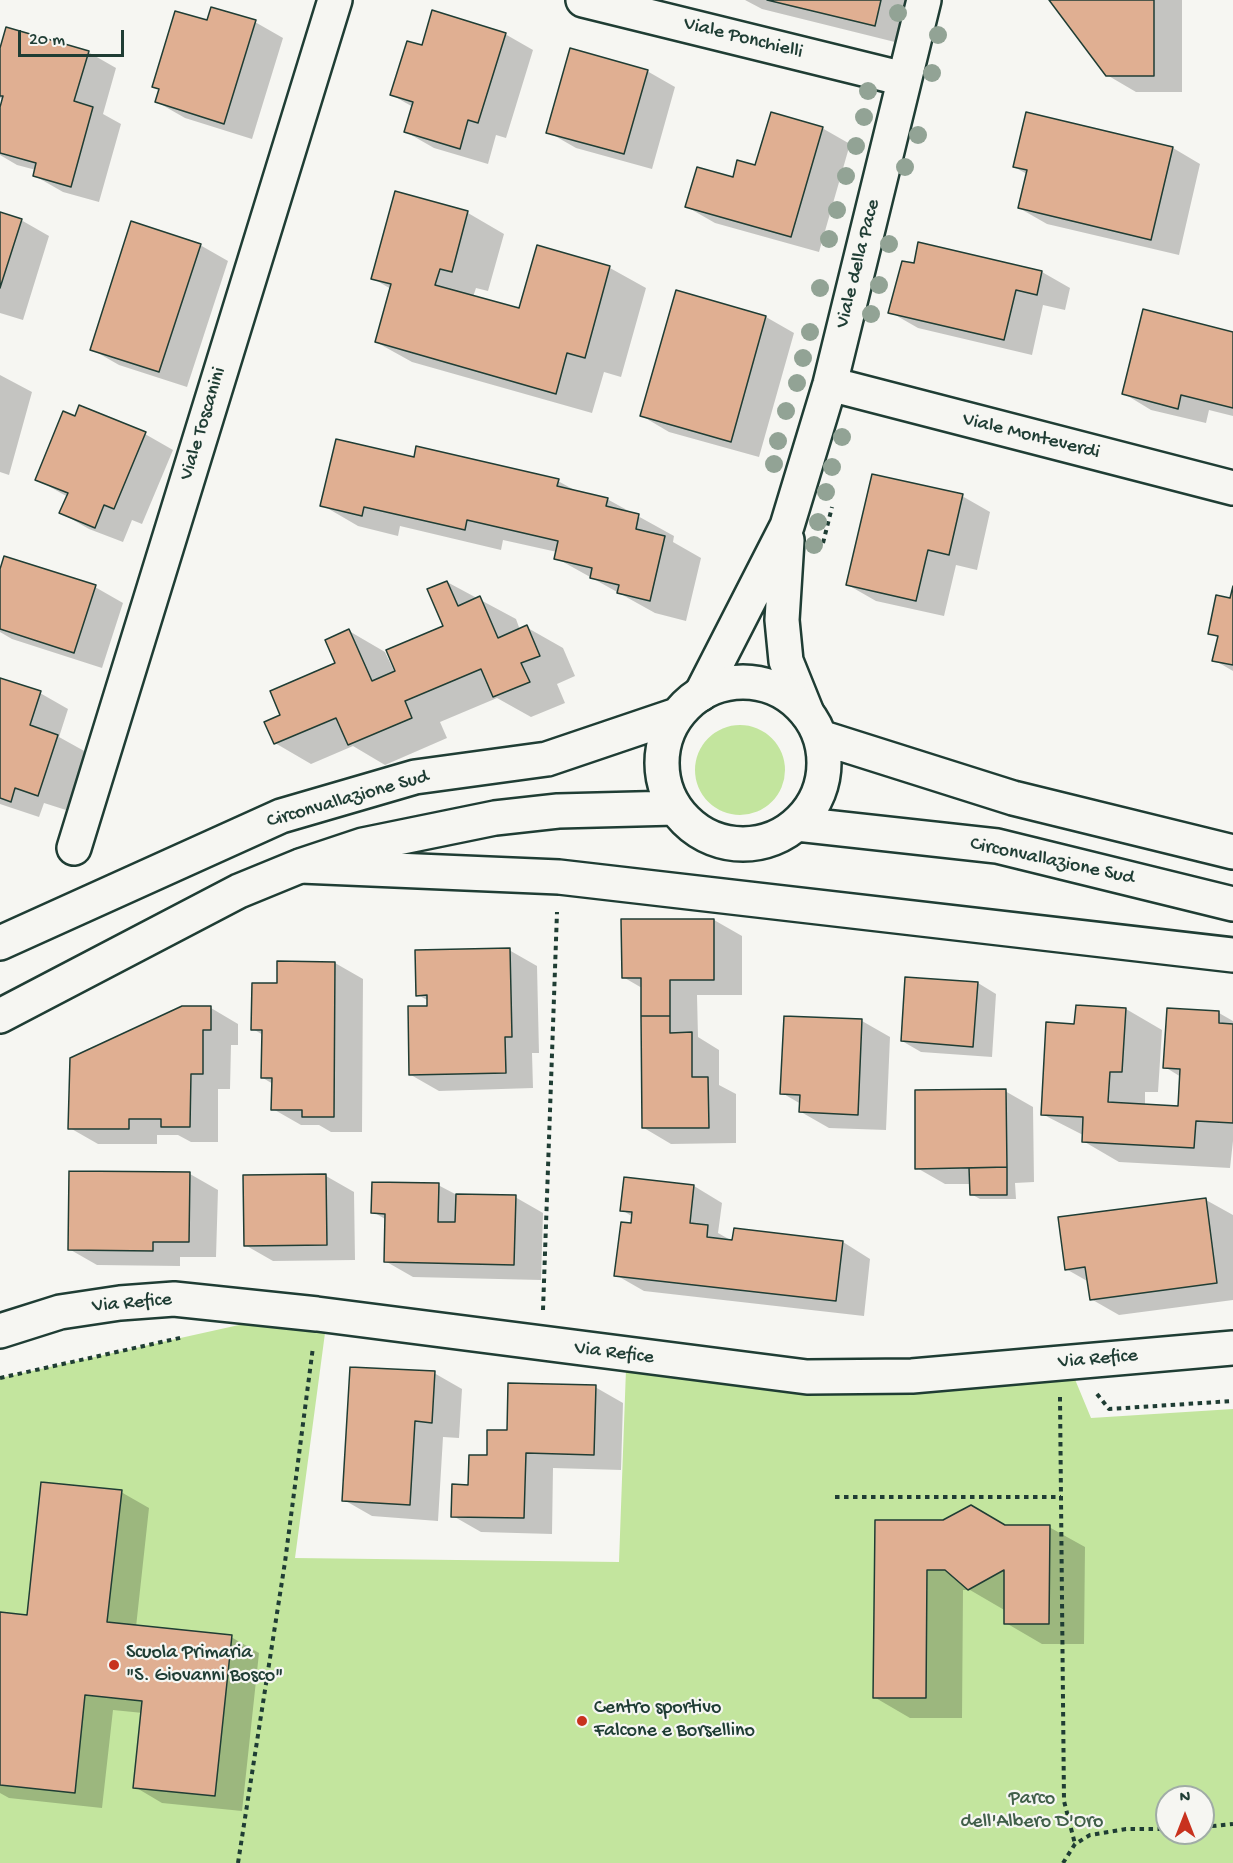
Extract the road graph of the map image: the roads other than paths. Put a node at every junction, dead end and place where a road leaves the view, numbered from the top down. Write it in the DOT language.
graph roads {
  1 [pos="335,0"];
  2 [pos="583,0"];
  3 [pos="924,0"];
  4 [pos="904,79"];
  5 [pos="830,384"];
  6 [pos="1233,488"];
  7 [pos="787,526"];
  8 [pos="701,694"];
  9 [pos="677,715"];
  10 [pos="814,725"];
  11 [pos="675,808"];
  12 [pos="797,824"];
  13 [pos="74,848"];
  14 [pos="1233,852"];
  15 [pos="300,866"];
  16 [pos="1233,904"];
  17 [pos="0,943"];
  18 [pos="1233,955"];
  19 [pos="0,1016"];
  20 [pos="0,1331"];
  21 [pos="1233,1348"];
  1 -- 13 [label="street, Viale Toscanini"];
  2 -- 4 [label="street, Viale Ponchielli"];
  3 -- 4 [label="street, Viale della Pace"];
  4 -- 5 [label="street, Viale della Pace"];
  5 -- 6 [label="street, Viale Monteverdi"];
  5 -- 7 [label="street, Viale della Pace"];
  7 -- 8 [label="street, Viale della Pace"];
  7 -- 10 [label="street, Viale della Pace"];
  8 -- 9 [label="street, Circonvallazione Sud"];
  8 -- 10 [label="street, Circonvallazione Sud"];
  9 -- 11 [label="street, Circonvallazione Sud"];
  9 -- 17 [label="street, Circonvallazione Sud"];
  10 -- 12 [label="street, Circonvallazione Sud"];
  10 -- 14 [label="street, Circonvallazione Sud"];
  11 -- 12 [label="street, Circonvallazione Sud"];
  11 -- 15 [label="street"];
  12 -- 16 [label="street, Circonvallazione Sud"];
  15 -- 18 [label="street"];
  15 -- 19 [label="street"];
  20 -- 21 [label="street, Via Refice"];
}
